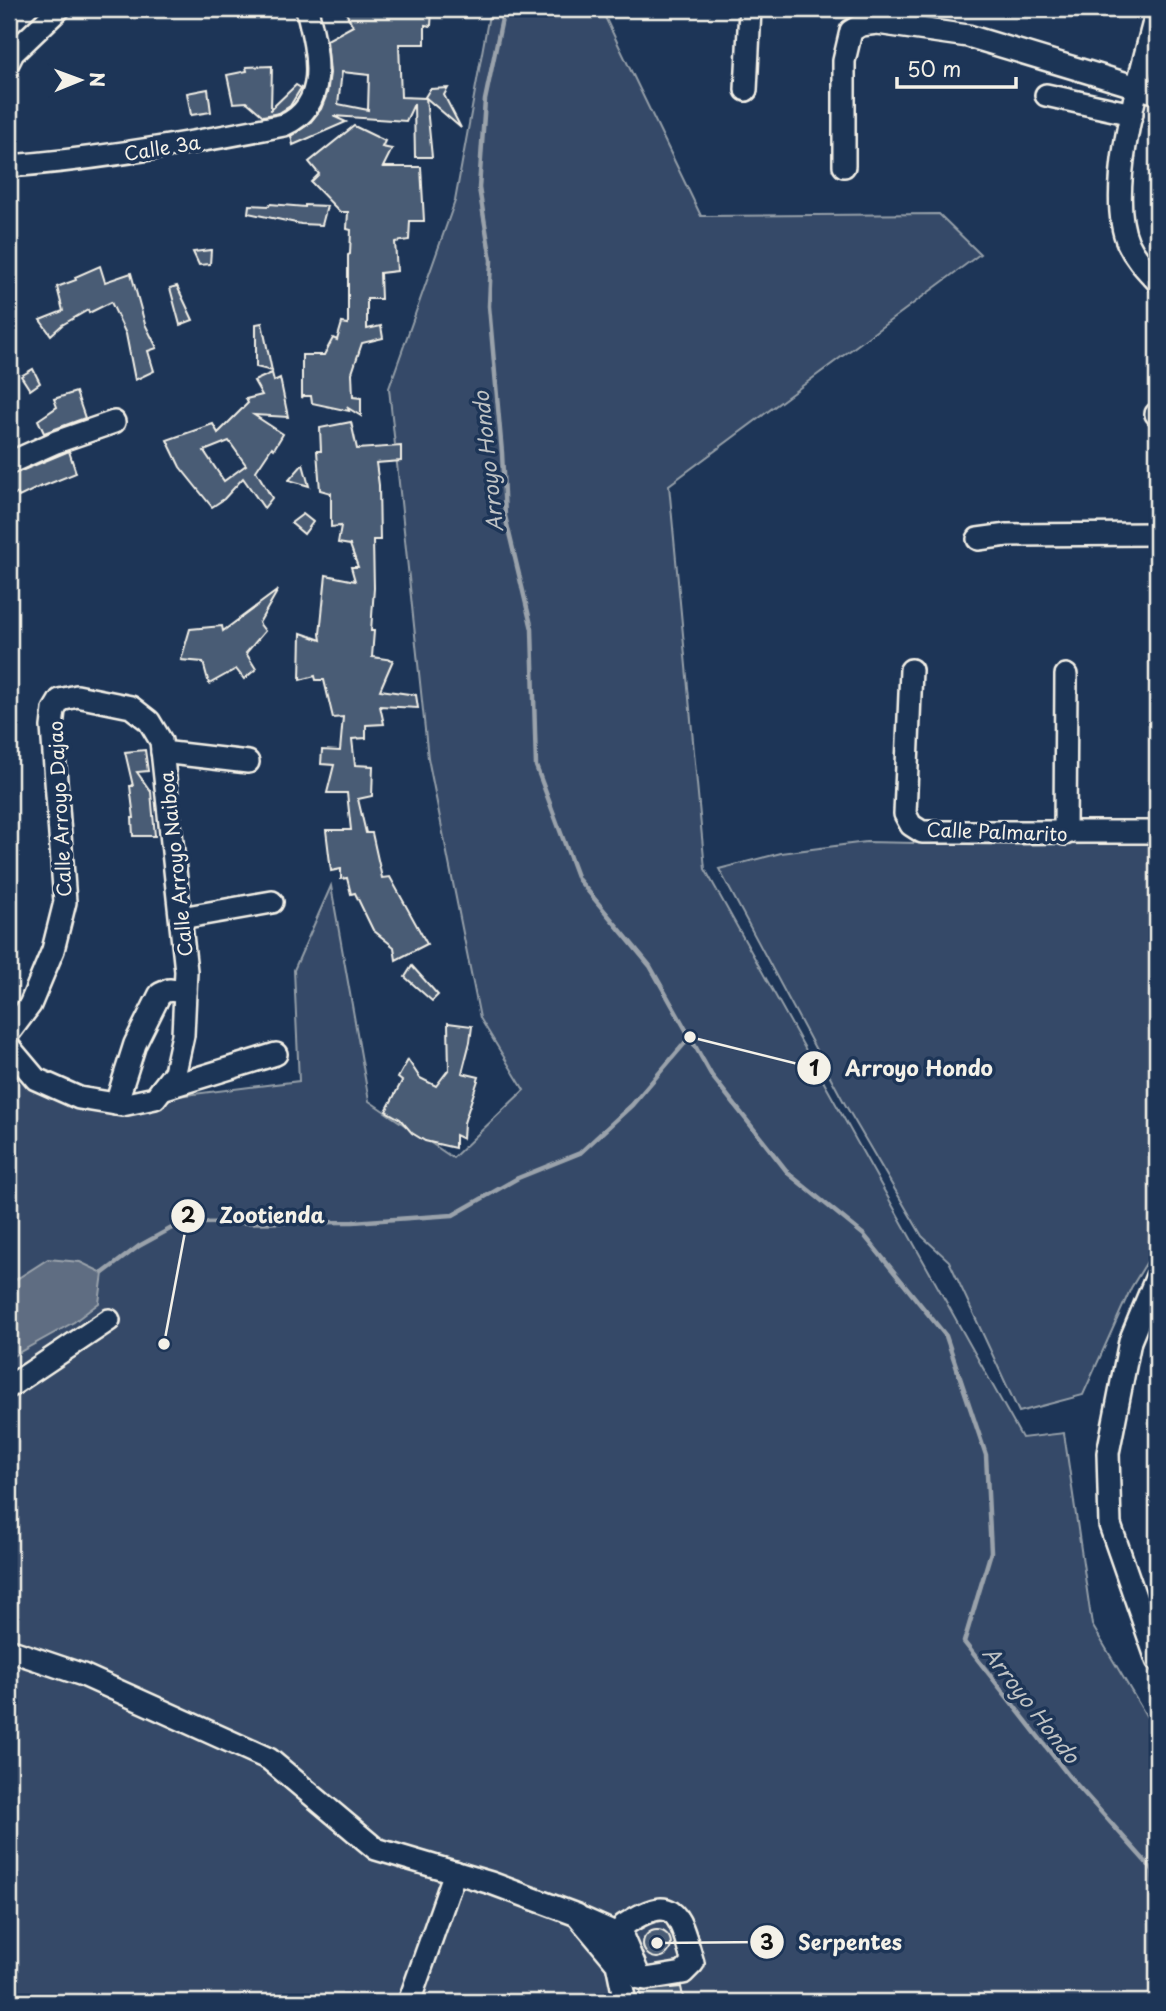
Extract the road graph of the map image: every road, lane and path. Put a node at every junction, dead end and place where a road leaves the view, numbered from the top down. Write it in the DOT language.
graph roads {
  1 [pos="59,9"];
  2 [pos="307,9"];
  3 [pos="750,9"];
  4 [pos="1157,10"];
  5 [pos="10,55"];
  6 [pos="746,90"];
  7 [pos="1148,90"];
  8 [pos="1046,95"];
  9 [pos="1132,114"];
  10 [pos="9,166"];
  11 [pos="844,166"];
  12 [pos="1157,281"];
  13 [pos="114,422"];
  14 [pos="9,463"];
  15 [pos="1157,534"];
  16 [pos="978,539"];
  17 [pos="911,670"];
  18 [pos="1066,675"];
  19 [pos="60,700"];
  20 [pos="162,752"];
  21 [pos="248,762"];
  22 [pos="1157,832"];
  23 [pos="1065,834"];
  24 [pos="272,902"];
  25 [pos="181,918"];
  26 [pos="185,992"];
  27 [pos="9,1033"];
  28 [pos="9,1048"];
  29 [pos="276,1054"];
  30 [pos="158,1094"];
  31 [pos="116,1104"];
  32 [pos="1157,1276"];
  33 [pos="109,1320"];
  34 [pos="9,1387"];
  35 [pos="9,1650"];
  36 [pos="1157,1660"];
  37 [pos="454,1872"];
  38 [pos="580,1918"];
  39 [pos="622,1936"];
  40 [pos="408,2002"];
  41 [pos="625,2002"];
  1 -- 5 [label="street"];
  2 -- 10 [label="street, Calle 3a"];
  3 -- 6 [label="street"];
  4 -- 7 [label="street"];
  7 -- 9 [label="street"];
  7 -- 11 [label="street"];
  8 -- 9 [label="street"];
  9 -- 12 [label="street"];
  13 -- 14 [label="street"];
  15 -- 16 [label="street"];
  17 -- 23 [label="street, Calle Palmarito"];
  18 -- 23 [label="street"];
  19 -- 20 [label="street, Calle Arroyo Naiboa"];
  19 -- 27 [label="street, Calle Arroyo Dajao"];
  20 -- 21 [label="street"];
  20 -- 25 [label="street, Calle Arroyo Naiboa"];
  22 -- 23 [label="street, Calle Palmarito"];
  24 -- 25 [label="street"];
  25 -- 26 [label="street, Calle Arroyo Naiboa"];
  26 -- 30 [label="street, Calle Arroyo Naiboa"];
  26 -- 31 [label="street"];
  28 -- 31 [label="street"];
  29 -- 30 [label="street"];
  30 -- 31 [label="street"];
  32 -- 36 [label="street"];
  33 -- 34 [label="street"];
  35 -- 37 [label="street"];
  37 -- 38 [label="street"];
  37 -- 40 [label="street"];
  38 -- 39 [label="street"];
  38 -- 41 [label="street"];
}
